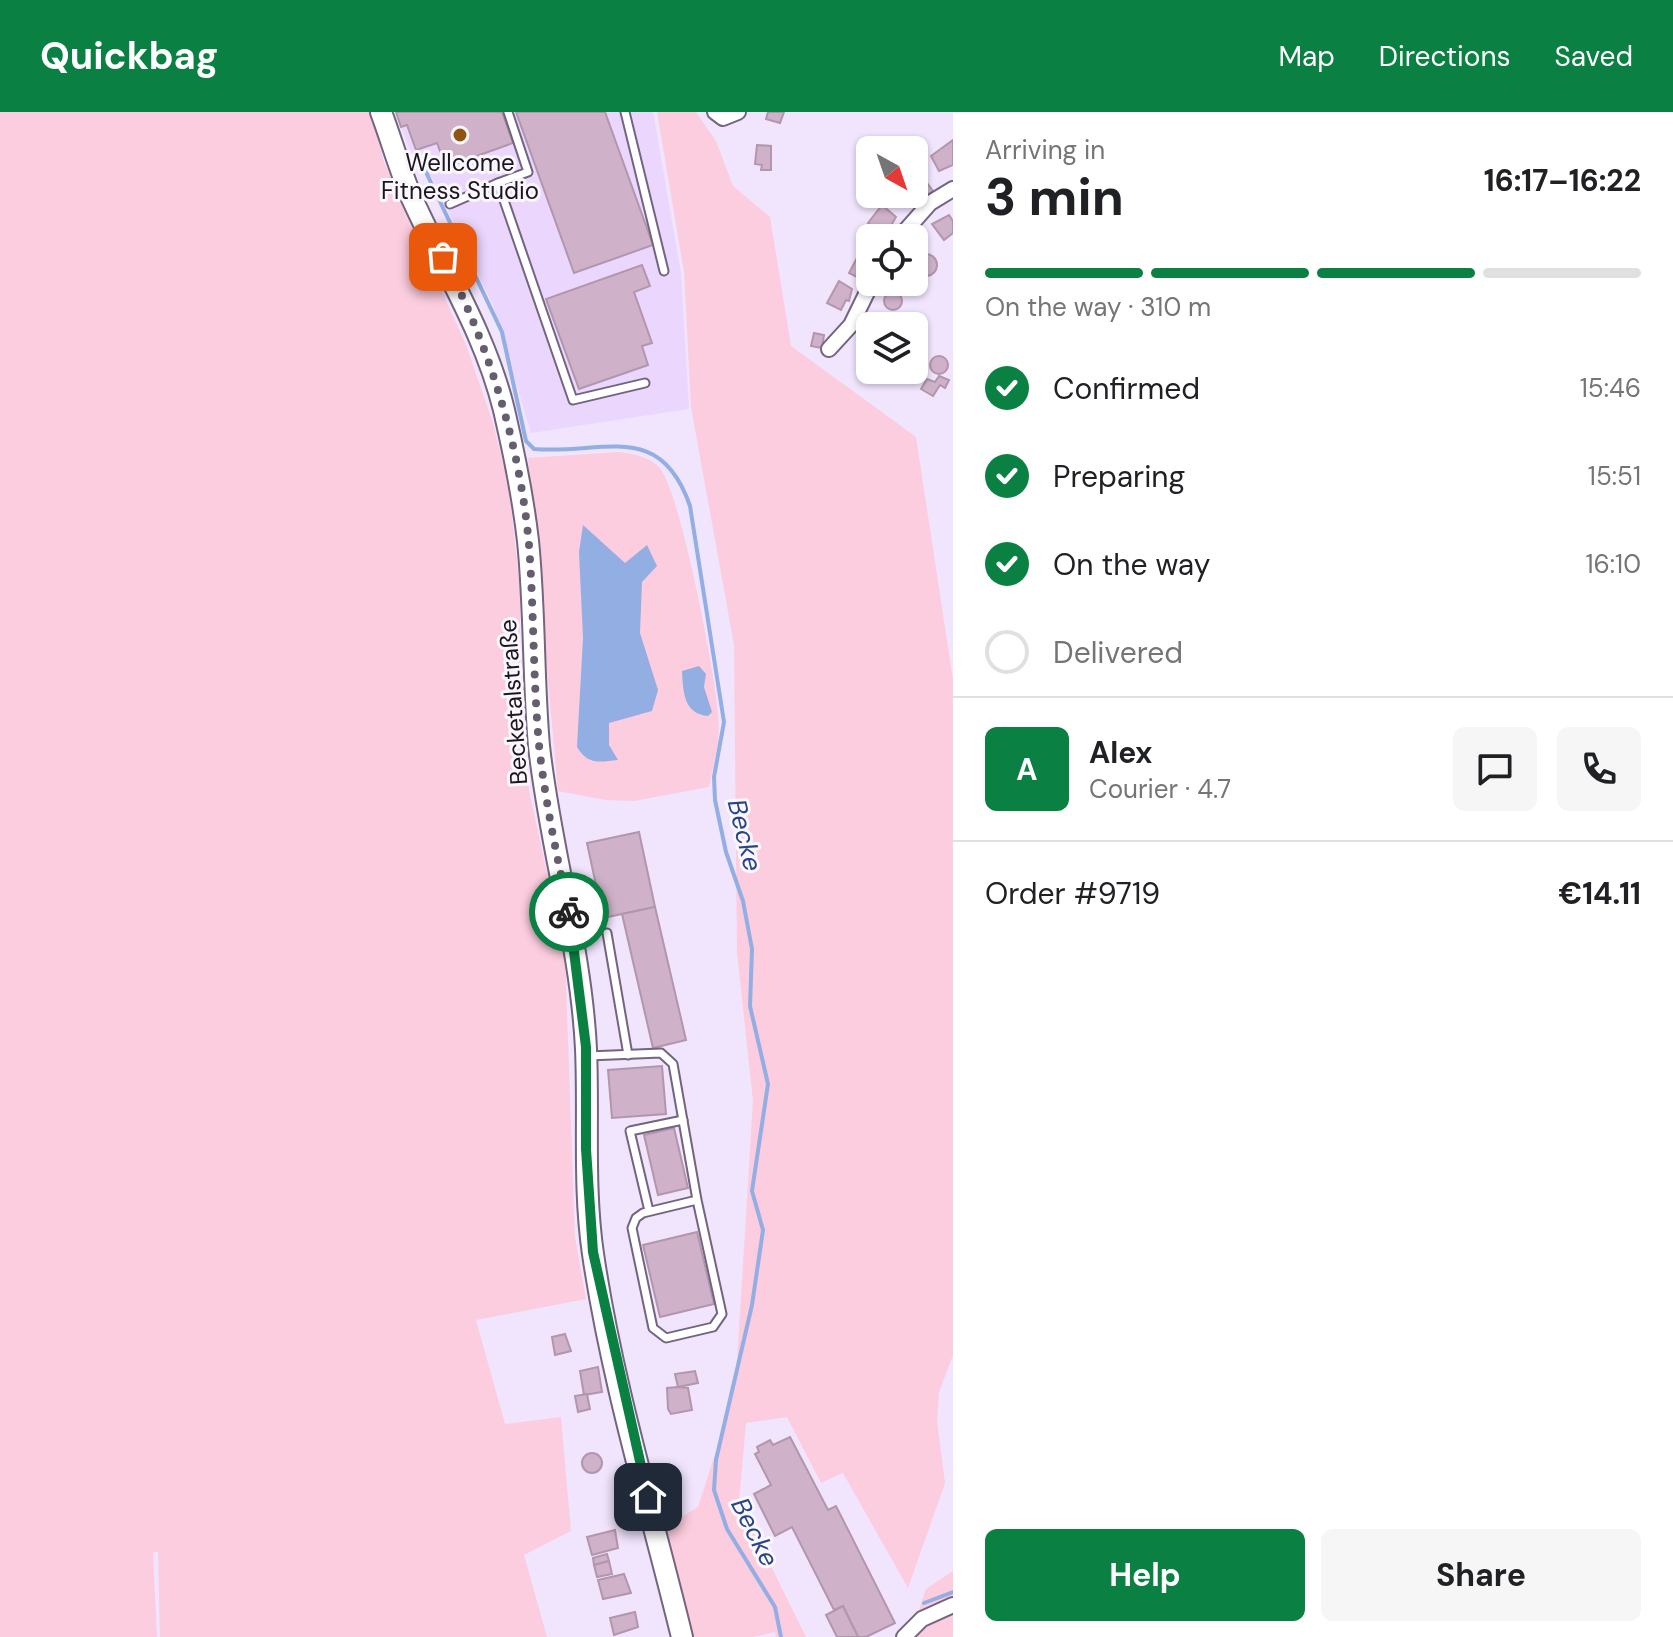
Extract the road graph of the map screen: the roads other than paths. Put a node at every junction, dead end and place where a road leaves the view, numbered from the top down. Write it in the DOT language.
graph roads {
  1 [pos="381,112"];
  2 [pos="508,112"];
  3 [pos="625,112"];
  4 [pos="715,112"];
  5 [pos="738,112"];
  6 [pos="498,183"];
  7 [pos="953,189"];
  8 [pos="450,204"];
  9 [pos="911,224"];
  10 [pos="664,271"];
  11 [pos="865,296"];
  12 [pos="829,349"];
  13 [pos="645,383"];
  14 [pos="607,933"];
  15 [pos="628,1055"];
  16 [pos="586,1056"];
  17 [pos="683,1120"];
  18 [pos="697,1200"];
  19 [pos="649,1211"];
  20 [pos="953,1605"];
  21 [pos="682,1637"];
  22 [pos="904,1637"];
  1 -- 16 [label="main road, Becketalstraße"];
  2 -- 6 [label="lane"];
  3 -- 10 [label="lane"];
  4 -- 5 [label="street"];
  6 -- 8 [label="lane"];
  6 -- 13 [label="lane"];
  7 -- 9 [label="street"];
  11 -- 12 [label="street"];
  14 -- 15 [label="lane"];
  15 -- 16 [label="lane"];
  15 -- 17 [label="lane"];
  16 -- 21 [label="main road, Becketalstraße"];
  17 -- 18 [label="lane"];
  17 -- 19 [label="lane"];
  18 -- 19 [label="lane"];
  18 -- 19 [label="lane"];
  20 -- 22 [label="street"];
}
